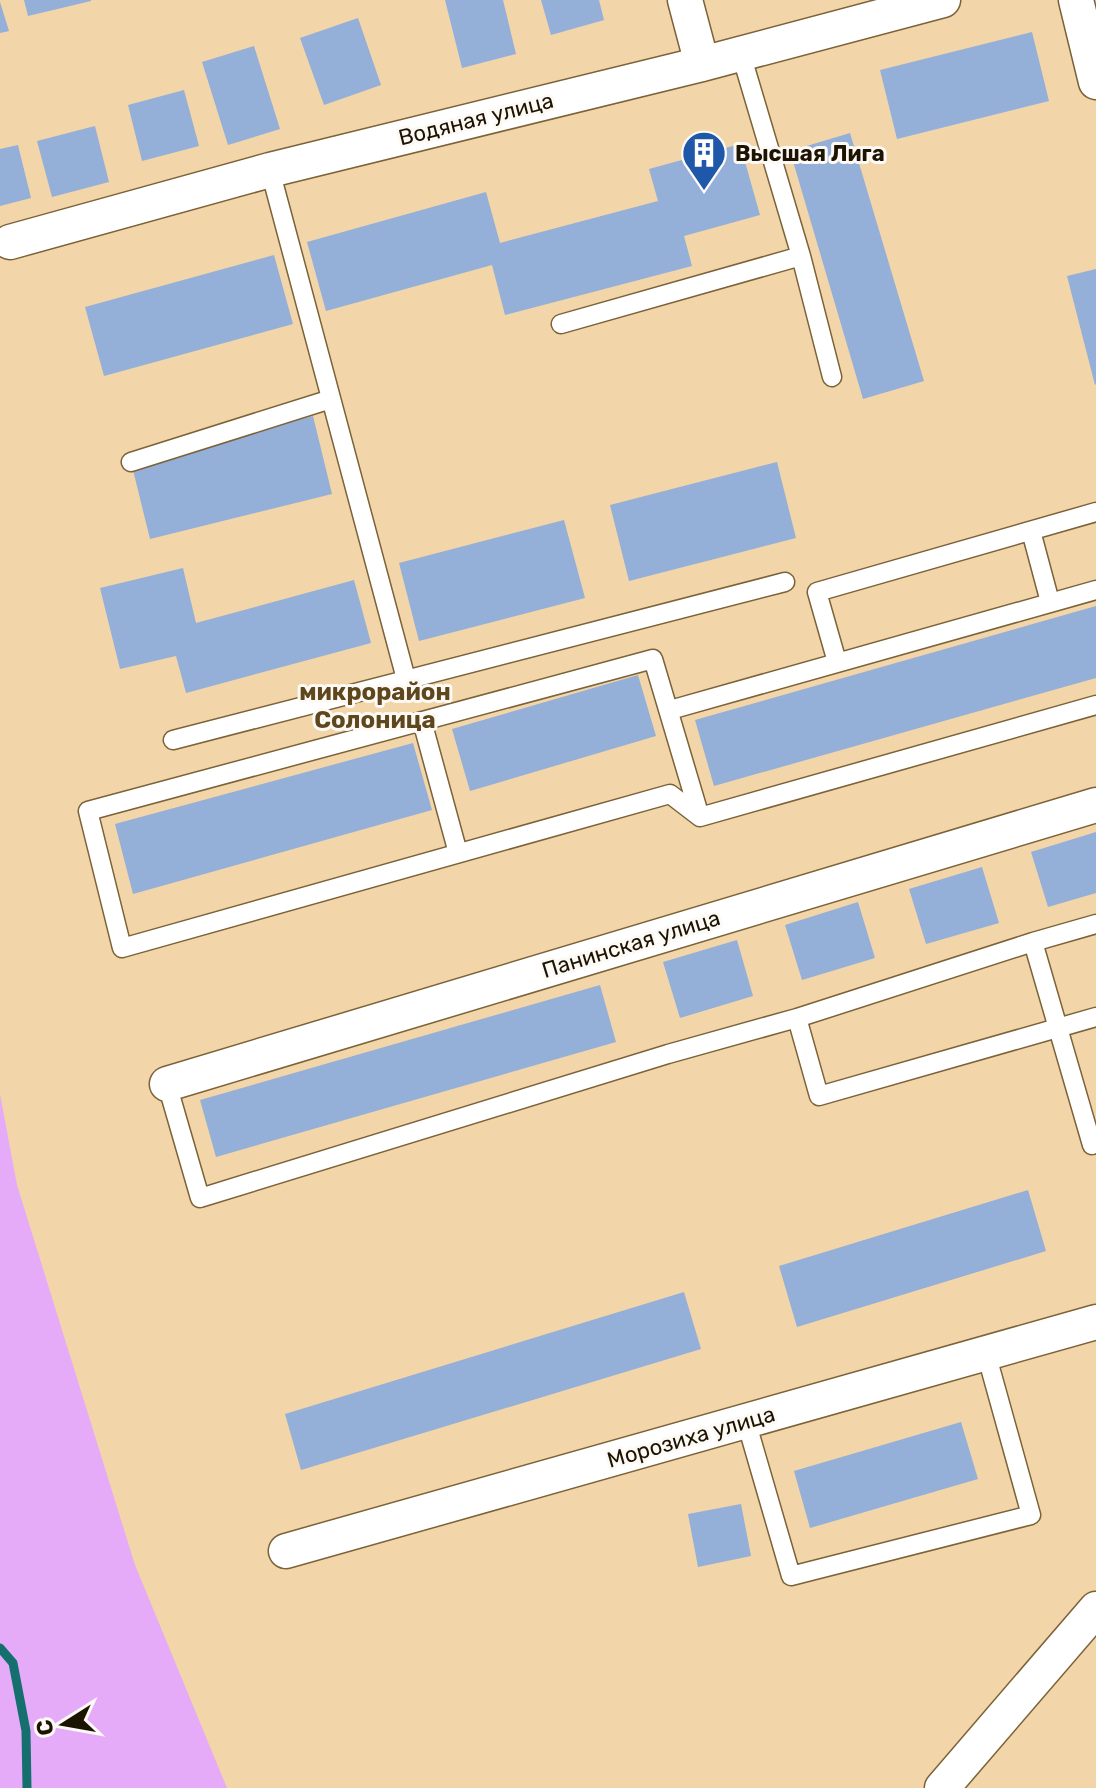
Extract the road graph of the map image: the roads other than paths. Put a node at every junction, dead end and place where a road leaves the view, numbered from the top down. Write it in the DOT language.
graph roads {
  1 [pos="685,0"];
  2 [pos="943,0"];
  3 [pos="1076,0"];
  4 [pos="741,54"];
  5 [pos="702,64"];
  6 [pos="1096,82"];
  7 [pos="270,170"];
  8 [pos="10,242"];
  9 [pos="801,256"];
  10 [pos="561,324"];
  11 [pos="832,377"];
  12 [pos="331,399"];
  13 [pos="131,462"];
  14 [pos="1096,512"];
  15 [pos="1031,531"];
  16 [pos="785,582"];
  17 [pos="1096,590"];
  18 [pos="1050,602"];
  19 [pos="837,662"];
  20 [pos="406,679"];
  21 [pos="1096,705"];
  22 [pos="670,710"];
  23 [pos="422,721"];
  24 [pos="173,740"];
  25 [pos="1096,805"];
  26 [pos="700,817"];
  27 [pos="458,853"];
  28 [pos="1096,924"];
  29 [pos="1033,942"];
  30 [pos="1096,1017"];
  31 [pos="797,1018"];
  32 [pos="1059,1028"];
  33 [pos="167,1084"];
  34 [pos="1095,1149"];
  35 [pos="1096,1322"];
  36 [pos="986,1353"];
  37 [pos="746,1421"];
  38 [pos="286,1551"];
  39 [pos="1096,1609"];
  40 [pos="942,1788"];
  1 -- 5 [label="street"];
  2 -- 4 [label="street, Водяная улица"];
  3 -- 6 [label="street"];
  4 -- 5 [label="street, Водяная улица"];
  4 -- 9 [label="lane"];
  5 -- 7 [label="street, Водяная улица"];
  7 -- 8 [label="street, Водяная улица"];
  7 -- 12 [label="lane"];
  9 -- 10 [label="lane"];
  9 -- 11 [label="lane"];
  12 -- 13 [label="lane"];
  12 -- 20 [label="lane"];
  14 -- 15 [label="lane"];
  15 -- 18 [label="lane"];
  15 -- 19 [label="lane"];
  16 -- 20 [label="lane"];
  17 -- 18 [label="lane"];
  18 -- 19 [label="lane"];
  19 -- 22 [label="lane"];
  20 -- 24 [label="lane"];
  21 -- 26 [label="lane"];
  22 -- 23 [label="lane"];
  22 -- 26 [label="lane"];
  23 -- 27 [label="lane"];
  23 -- 27 [label="lane"];
  25 -- 33 [label="street, Панинская улица"];
  26 -- 27 [label="lane"];
  28 -- 29 [label="lane"];
  29 -- 31 [label="lane"];
  29 -- 32 [label="lane"];
  30 -- 32 [label="lane"];
  31 -- 32 [label="lane"];
  31 -- 33 [label="lane"];
  32 -- 34 [label="lane"];
  35 -- 36 [label="street, Морозиха улица"];
  36 -- 37 [label="street, Морозиха улица"];
  36 -- 37 [label="lane"];
  37 -- 38 [label="street, Морозиха улица"];
  39 -- 40 [label="street"];
}
